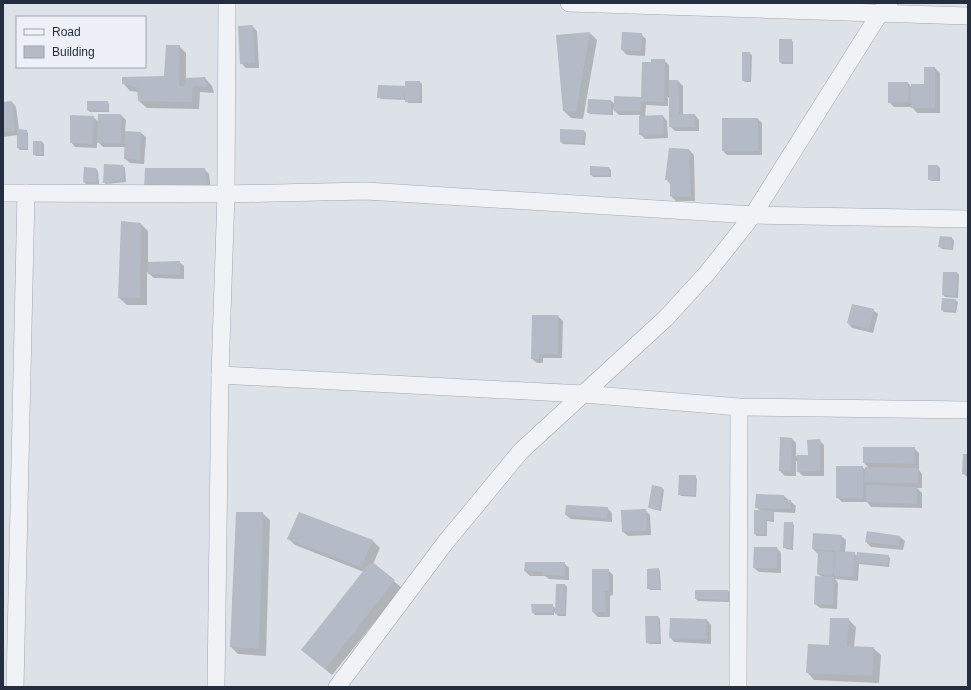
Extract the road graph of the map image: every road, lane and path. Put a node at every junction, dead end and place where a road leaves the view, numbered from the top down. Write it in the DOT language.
graph roads {
  1 [pos="227,3"];
  2 [pos="569,3"];
  3 [pos="885,8"];
  4 [pos="968,16"];
  5 [pos="3,193"];
  6 [pos="26,193"];
  7 [pos="226,194"];
  8 [pos="753,215"];
  9 [pos="968,219"];
  10 [pos="220,376"];
  11 [pos="583,394"];
  12 [pos="739,407"];
  13 [pos="968,410"];
  14 [pos="15,687"];
  15 [pos="216,687"];
  16 [pos="336,687"];
  17 [pos="738,687"];
  1 -- 7 [label="street"];
  2 -- 3 [label="street"];
  3 -- 4 [label="street"];
  3 -- 8 [label="street"];
  5 -- 6 [label="street"];
  6 -- 7 [label="street"];
  6 -- 14 [label="street"];
  7 -- 8 [label="street"];
  7 -- 10 [label="street"];
  8 -- 9 [label="street"];
  8 -- 11 [label="street"];
  10 -- 11 [label="street"];
  10 -- 15 [label="street"];
  11 -- 12 [label="street"];
  11 -- 16 [label="street"];
  12 -- 13 [label="street"];
  12 -- 17 [label="street"];
}
